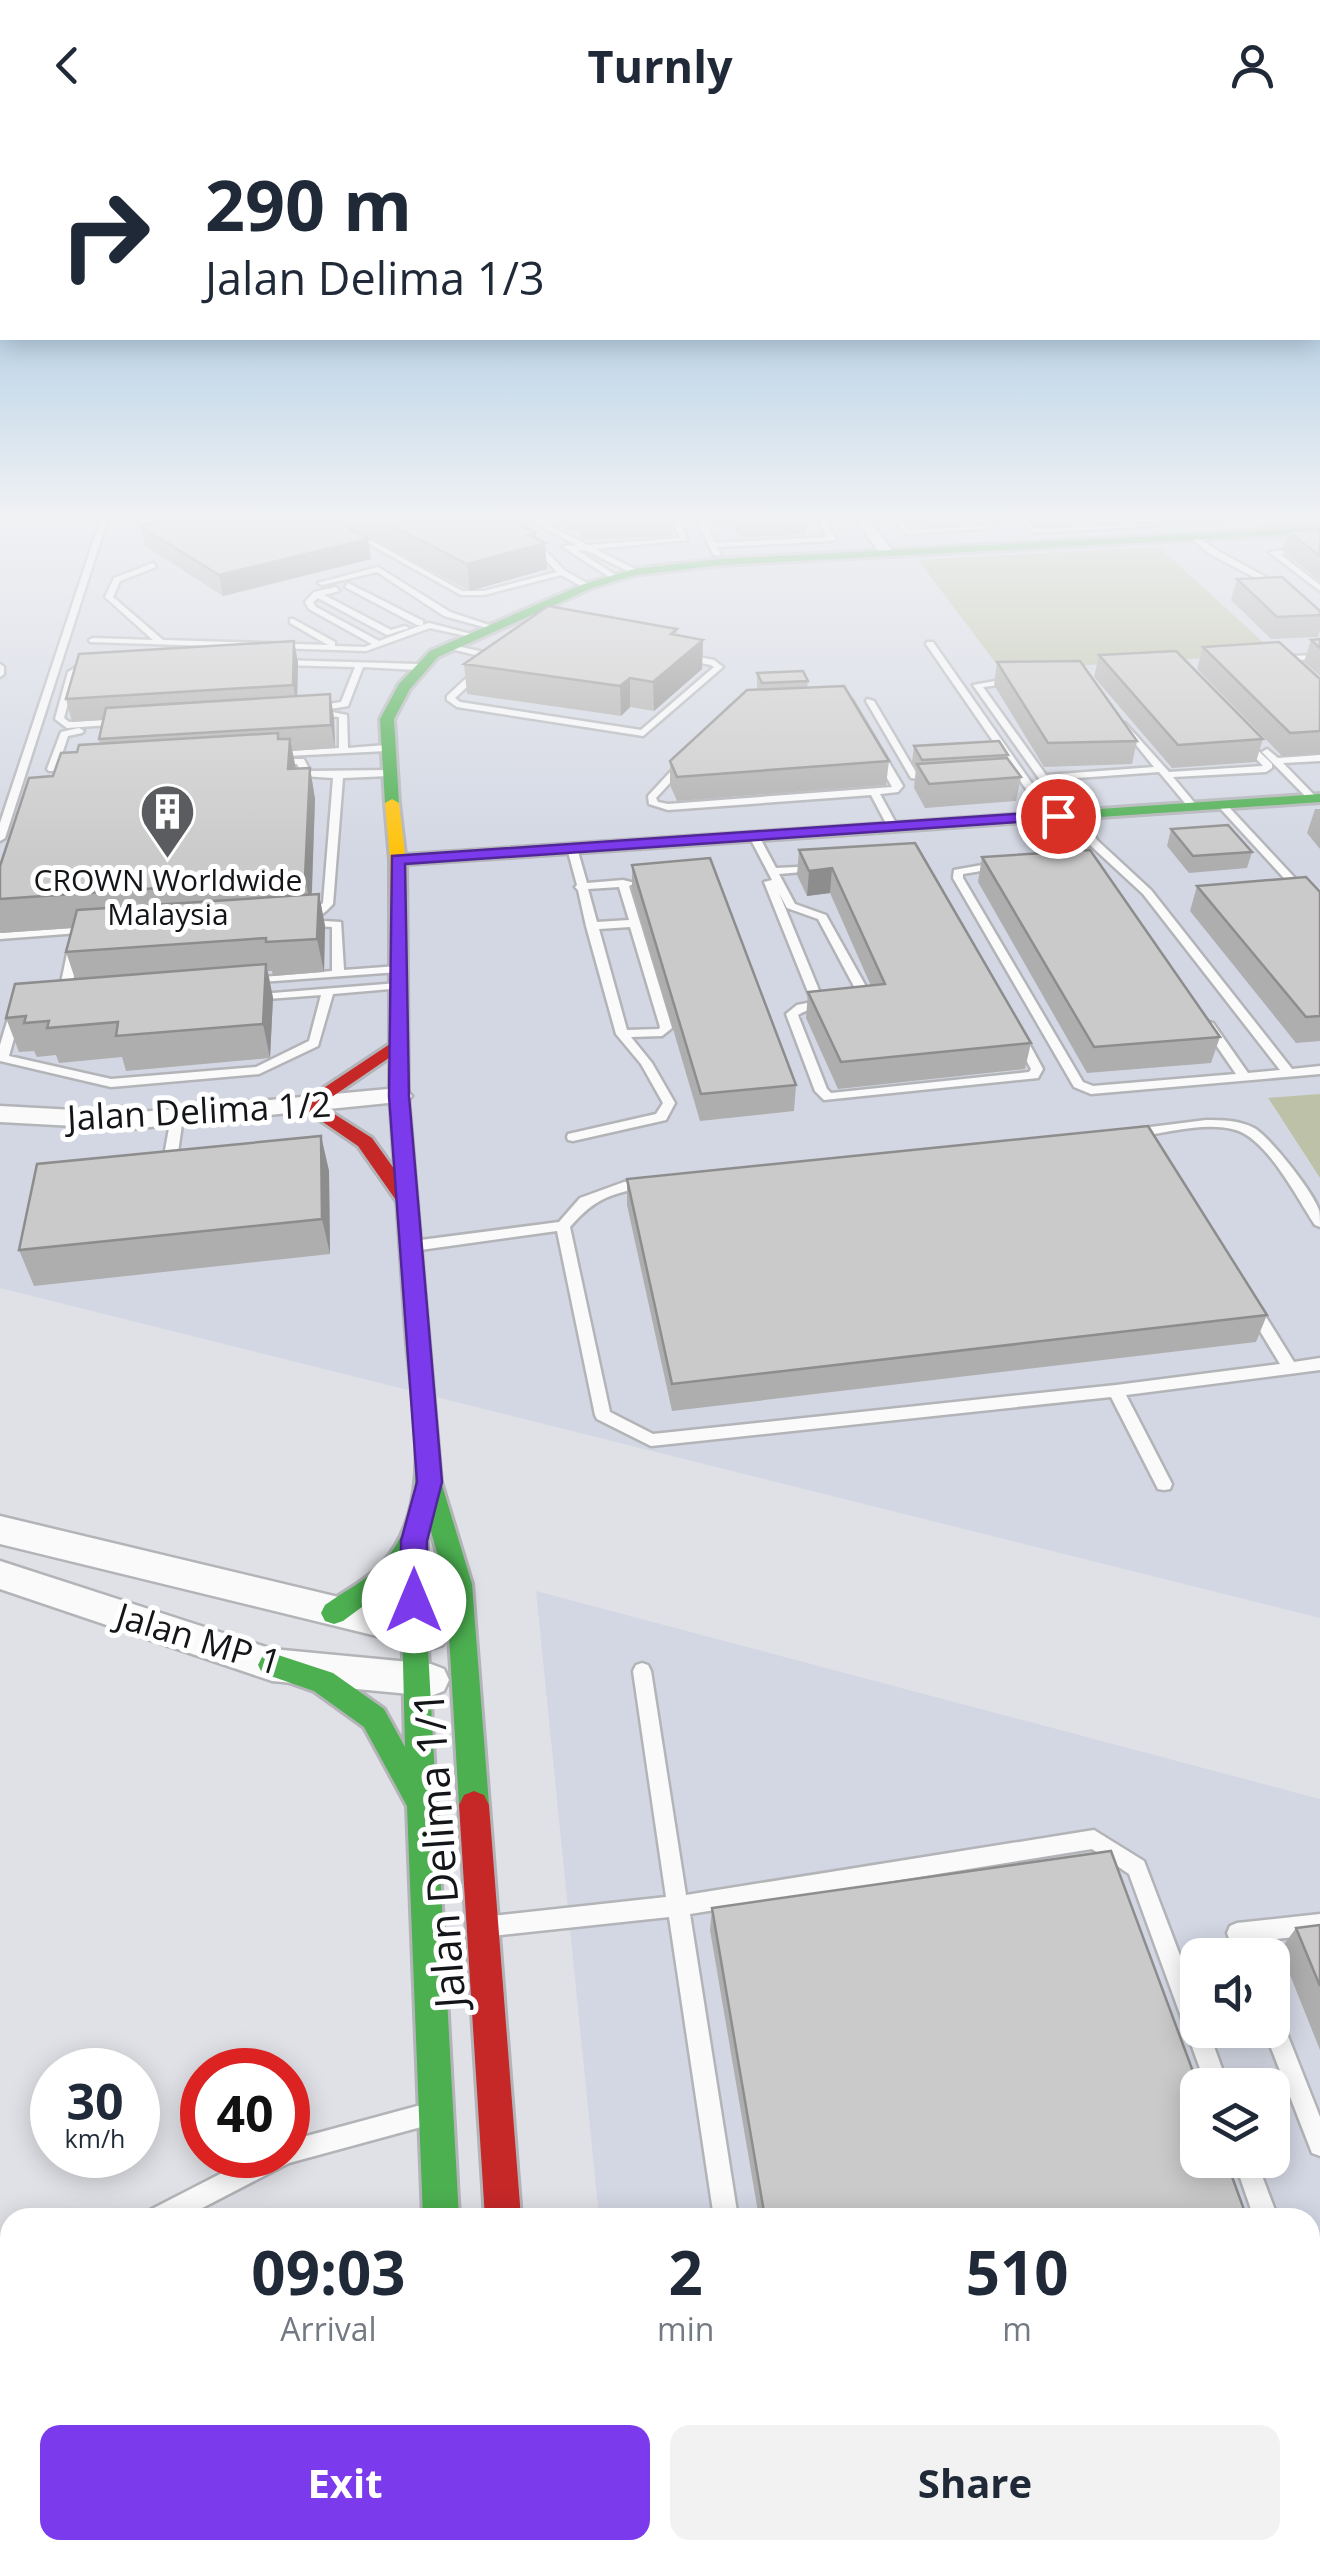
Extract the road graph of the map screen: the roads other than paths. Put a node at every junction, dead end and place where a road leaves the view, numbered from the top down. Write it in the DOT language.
graph roads {
  1 [pos="67,634"];
  2 [pos="152,634"];
  3 [pos="315,634"];
  4 [pos="360,634"];
  5 [pos="407,634"];
  6 [pos="463,634"];
  7 [pos="473,634"];
  8 [pos="534,634"];
  9 [pos="568,634"];
  10 [pos="469,636"];
  11 [pos="93,640"];
  12 [pos="160,641"];
  13 [pos="930,644"];
  14 [pos="380,645"];
  15 [pos="335,646"];
  16 [pos="509,650"];
  17 [pos="494,657"];
  18 [pos="1320,657"];
  19 [pos="1279,660"];
  20 [pos="106,661"];
  21 [pos="266,662"];
  22 [pos="360,664"];
  23 [pos="418,667"];
  24 [pos="1026,680"];
  25 [pos="1320,687"];
  26 [pos="1320,698"];
  27 [pos="870,701"];
  28 [pos="1116,716"];
  29 [pos="386,748"];
  30 [pos="344,750"];
  31 [pos="1004,751"];
  32 [pos="987,752"];
  33 [pos="270,756"];
  34 [pos="920,756"];
  35 [pos="903,758"];
  36 [pos="1320,758"];
  37 [pos="1276,762"];
  38 [pos="255,763"];
  39 [pos="389,772"];
  40 [pos="1162,772"];
  41 [pos="1020,774"];
  42 [pos="338,775"];
  43 [pos="1000,775"];
  44 [pos="942,778"];
  45 [pos="1043,778"];
  46 [pos="66,782"];
  47 [pos="875,794"];
  48 [pos="29,798"];
  49 [pos="1317,799"];
  50 [pos="1222,805"];
  51 [pos="1192,807"];
  52 [pos="1059,816"];
  53 [pos="893,827"];
  54 [pos="751,836"];
  55 [pos="5,839"];
  56 [pos="572,848"];
  57 [pos="494,853"];
  58 [pos="814,855"];
  59 [pos="1088,856"];
  60 [pos="1068,858"];
  61 [pos="398,860"];
  62 [pos="1010,864"];
  63 [pos="822,868"];
  64 [pos="803,869"];
  65 [pos="773,871"];
  66 [pos="1098,872"];
  67 [pos="640,882"];
  68 [pos="623,884"];
  69 [pos="580,887"];
  70 [pos="398,904"];
  71 [pos="1320,911"];
  72 [pos="634,923"];
  73 [pos="591,926"];
  74 [pos="0,936"];
  75 [pos="338,974"];
  76 [pos="398,977"];
  77 [pos="244,981"];
  78 [pos="328,991"];
  79 [pos="96,994"];
  80 [pos="230,998"];
  81 [pos="819,1004"];
  82 [pos="35,1013"];
  83 [pos="1199,1013"];
  84 [pos="1009,1019"];
  85 [pos="622,1034"];
  86 [pos="398,1043"];
  87 [pos="1320,1070"];
  88 [pos="1288,1073"];
  89 [pos="1244,1076"];
  90 [pos="399,1096"];
  91 [pos="307,1105"];
  92 [pos="0,1114"];
  93 [pos="177,1117"];
  94 [pos="1145,1132"];
  95 [pos="1125,1134"];
  96 [pos="573,1138"];
  97 [pos="1156,1149"];
  98 [pos="166,1180"];
  99 [pos="668,1181"];
  100 [pos="409,1206"];
  101 [pos="1320,1222"];
  102 [pos="562,1226"];
  103 [pos="413,1246"];
  104 [pos="1248,1301"];
  105 [pos="1320,1364"];
  106 [pos="1290,1368"];
  107 [pos="1116,1390"];
  108 [pos="429,1482"];
  109 [pos="1164,1484"];
  110 [pos="0,1530"];
  111 [pos="414,1541"];
  112 [pos="0,1575"];
  113 [pos="0,1598"];
  114 [pos="68,1598"];
  115 [pos="334,1613"];
  116 [pos="414,1631"];
  117 [pos="462,1640"];
  118 [pos="272,1665"];
  119 [pos="642,1671"];
  120 [pos="417,1679"];
  121 [pos="464,1680"];
  122 [pos="422,1806"];
  123 [pos="678,1906"];
  124 [pos="1320,1924"];
  125 [pos="455,1929"];
  126 [pos="1238,1938"];
  127 [pos="1282,2048"];
  128 [pos="1211,2068"];
  129 [pos="465,2109"];
  130 [pos="1320,2145"];
  131 [pos="310,2147"];
  132 [pos="236,2178"];
  133 [pos="1252,2178"];
  134 [pos="177,2208"];
  135 [pos="443,2208"];
  136 [pos="500,2208"];
  137 [pos="724,2208"];
  138 [pos="1262,2208"];
  1 -- 55 [label="lane"];
  2 -- 12 [label="lane"];
  3 -- 15 [label="lane"];
  4 -- 14 [label="lane"];
  5 -- 14 [label="lane"];
  6 -- 10 [label="lane"];
  7 -- 10 [label="street, Jalan Delima 1/1"];
  8 -- 16 [label="lane"];
  9 -- 17 [label="lane"];
  10 -- 16 [label="lane"];
  10 -- 17 [label="lane"];
  10 -- 23 [label="street, Jalan Delima 1/1"];
  11 -- 12 [label="lane"];
  12 -- 15 [label="lane"];
  13 -- 31 [label="lane"];
  14 -- 15 [label="lane"];
  16 -- 17 [label="lane"];
  18 -- 25 [label="lane"];
  19 -- 26 [label="lane"];
  20 -- 46 [label="lane"];
  21 -- 22 [label="lane"];
  22 -- 23 [label="lane"];
  22 -- 30 [label="lane"];
  23 -- 29 [label="street, Jalan Delima 1/1"];
  24 -- 45 [label="lane"];
  27 -- 35 [label="lane"];
  28 -- 40 [label="lane"];
  29 -- 30 [label="lane"];
  29 -- 39 [label="street, Jalan Delima 1/1"];
  30 -- 33 [label="lane"];
  31 -- 32 [label="lane"];
  31 -- 41 [label="lane"];
  34 -- 35 [label="lane"];
  35 -- 44 [label="lane"];
  36 -- 37 [label="lane"];
  37 -- 40 [label="lane"];
  37 -- 49 [label="lane"];
  38 -- 42 [label="lane"];
  39 -- 42 [label="lane"];
  39 -- 61 [label="street, Jalan Delima 1/1"];
  40 -- 45 [label="lane"];
  40 -- 51 [label="lane"];
  41 -- 43 [label="lane"];
  41 -- 52 [label="lane"];
  42 -- 75 [label="lane"];
  45 -- 52 [label="lane"];
  47 -- 47 [label="lane"];
  47 -- 53 [label="lane"];
  48 -- 55 [label="lane"];
  49 -- 50 [label="street"];
  50 -- 51 [label="street"];
  50 -- 71 [label="lane"];
  51 -- 52 [label="street"];
  52 -- 53 [label="street"];
  52 -- 59 [label="lane"];
  52 -- 88 [label="lane"];
  53 -- 54 [label="street"];
  54 -- 56 [label="street"];
  54 -- 65 [label="lane"];
  54 -- 81 [label="lane"];
  56 -- 57 [label="street"];
  56 -- 69 [label="lane"];
  57 -- 61 [label="street"];
  57 -- 70 [label="street"];
  58 -- 64 [label="lane"];
  59 -- 60 [label="lane"];
  59 -- 66 [label="lane"];
  61 -- 70 [label="street, Jalan Delima 1/1"];
  62 -- 89 [label="lane"];
  63 -- 64 [label="lane"];
  64 -- 65 [label="lane"];
  65 -- 81 [label="lane"];
  67 -- 68 [label="lane"];
  68 -- 69 [label="lane"];
  68 -- 72 [label="lane"];
  69 -- 73 [label="lane"];
  70 -- 76 [label="street, Jalan Delima 1/1"];
  72 -- 73 [label="lane"];
  72 -- 85 [label="lane"];
  73 -- 85 [label="lane"];
  74 -- 79 [label="lane"];
  75 -- 76 [label="lane"];
  75 -- 77 [label="lane"];
  76 -- 78 [label="lane"];
  76 -- 86 [label="street, Jalan Delima 1/1"];
  78 -- 80 [label="lane"];
  78 -- 82 [label="lane"];
  81 -- 84 [label="lane"];
  83 -- 89 [label="lane"];
  85 -- 96 [label="lane"];
  86 -- 90 [label="street, Jalan Delima 1/1"];
  86 -- 91 [label="street"];
  87 -- 88 [label="lane"];
  88 -- 89 [label="lane"];
  90 -- 91 [label="street, Jalan Delima 1/2"];
  90 -- 100 [label="street, Jalan Delima 1/1"];
  91 -- 93 [label="street, Jalan Delima 1/2"];
  91 -- 100 [label="street"];
  92 -- 93 [label="street, Jalan Delima 1/2"];
  93 -- 98 [label="lane"];
  94 -- 95 [label="lane"];
  94 -- 97 [label="lane"];
  94 -- 101 [label="lane"];
  99 -- 102 [label="lane"];
  100 -- 103 [label="street, Jalan Delima 1/1"];
  102 -- 103 [label="lane"];
  102 -- 107 [label="lane"];
  103 -- 108 [label="street, Jalan Delima 1/1"];
  104 -- 106 [label="lane"];
  105 -- 106 [label="lane"];
  106 -- 107 [label="lane"];
  107 -- 109 [label="lane"];
  108 -- 111 [label="street, Jalan Delima 1/1"];
  108 -- 117 [label="street, Jalan Delima 1/1"];
  110 -- 115 [label="street, Jalan MP 1"];
  111 -- 115 [label="street"];
  111 -- 116 [label="street, Jalan Delima 1/1"];
  112 -- 114 [label="street, Jalan MP 1"];
  113 -- 114 [label="street"];
  114 -- 118 [label="street, Jalan MP 1"];
  115 -- 116 [label="street, Jalan MP 1"];
  116 -- 117 [label="street, Jalan MP 1"];
  116 -- 120 [label="street, Jalan Delima 1/1"];
  117 -- 121 [label="street, Jalan Delima 1/1"];
  118 -- 120 [label="street, Jalan MP 1"];
  118 -- 122 [label="street"];
  119 -- 123 [label="lane"];
  120 -- 121 [label="street, Jalan MP 1"];
  120 -- 122 [label="street, Jalan Delima 1/1"];
  121 -- 125 [label="street, Jalan Delima 1/1"];
  122 -- 125 [label="street, Jalan Delima 1/1"];
  123 -- 125 [label="lane"];
  123 -- 128 [label="lane"];
  123 -- 137 [label="lane"];
  124 -- 126 [label="lane"];
  125 -- 129 [label="street, Jalan Delima 1/1"];
  125 -- 129 [label="street, Jalan Delima 1/1"];
  127 -- 130 [label="lane"];
  129 -- 131 [label="lane"];
  129 -- 135 [label="street, Jalan Delima 1/1"];
  129 -- 136 [label="street, Jalan Delima 1/1"];
  132 -- 134 [label="lane"];
  133 -- 138 [label="lane"];
}
